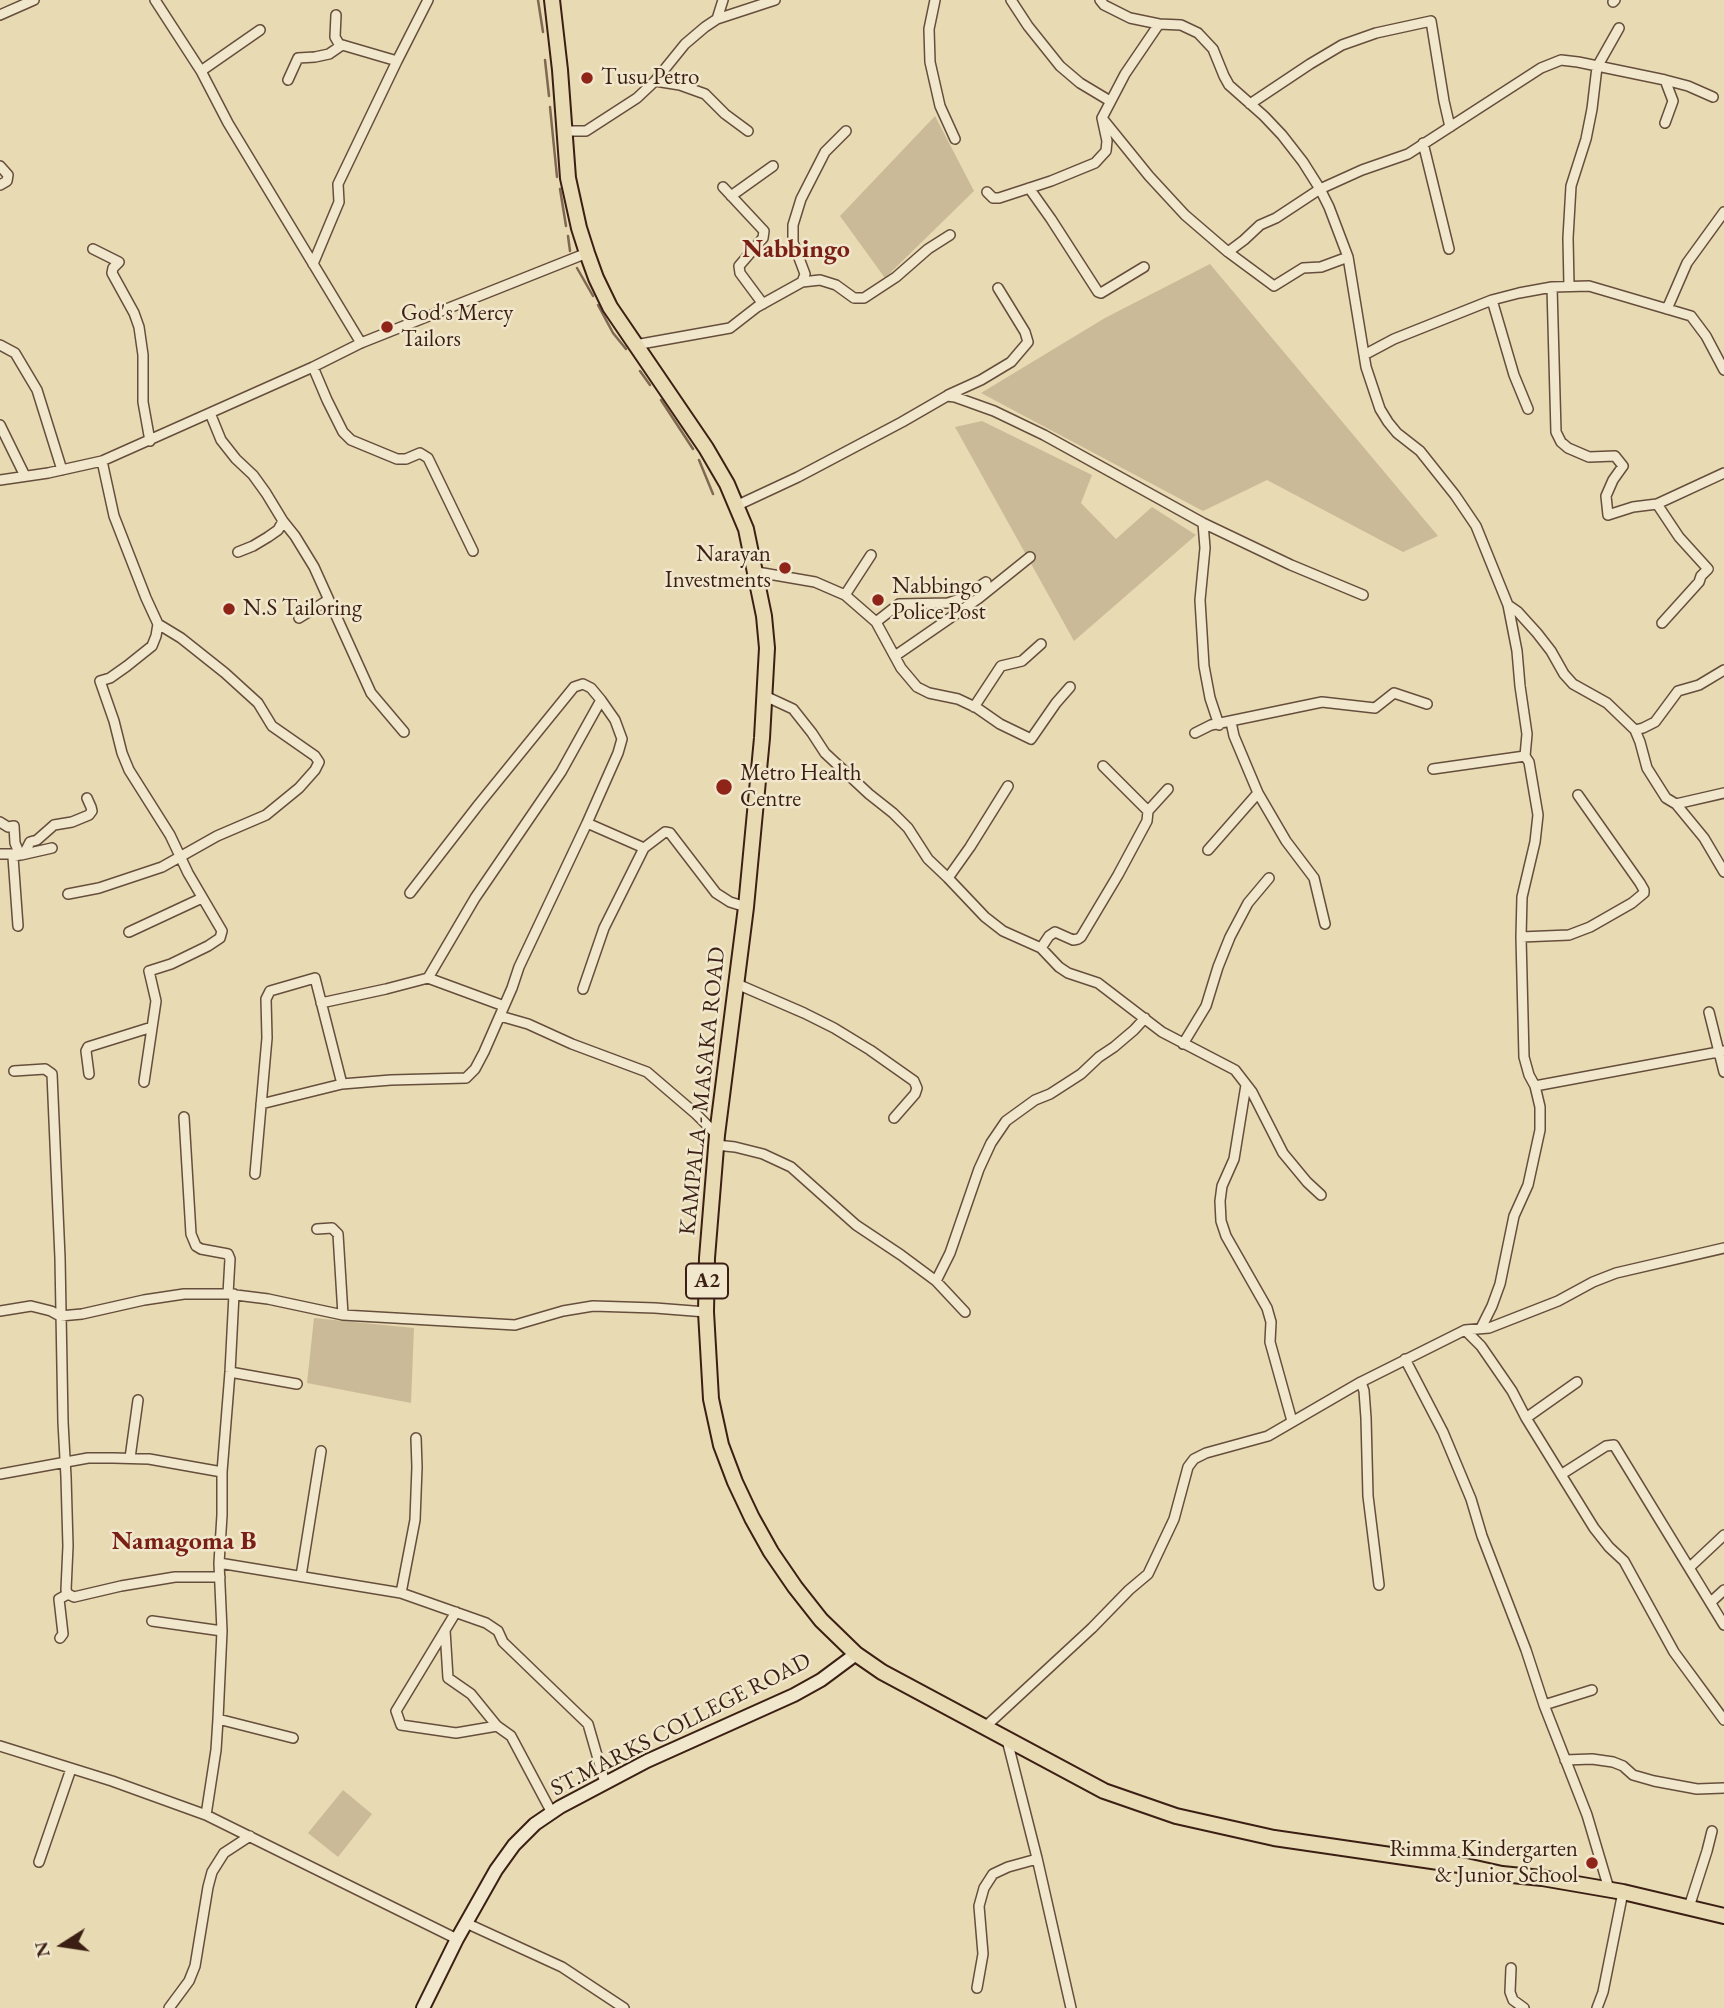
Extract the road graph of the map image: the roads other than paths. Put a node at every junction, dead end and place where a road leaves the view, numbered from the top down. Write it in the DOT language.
graph roads {
  1 [pos="34,0"];
  2 [pos="155,0"];
  3 [pos="428,0"];
  4 [pos="552,0"];
  5 [pos="723,0"];
  6 [pos="775,0"];
  7 [pos="934,0"];
  8 [pos="1011,0"];
  9 [pos="1100,0"];
  10 [pos="0,15"];
  11 [pos="336,15"];
  12 [pos="717,19"];
  13 [pos="1159,23"];
  14 [pos="1619,28"];
  15 [pos="260,30"];
  16 [pos="342,45"];
  17 [pos="397,61"];
  18 [pos="1597,66"];
  19 [pos="201,71"];
  20 [pos="288,80"];
  21 [pos="1665,80"];
  22 [pos="655,81"];
  23 [pos="1713,97"];
  24 [pos="1110,102"];
  25 [pos="1250,104"];
  26 [pos="1102,118"];
  27 [pos="1665,123"];
  28 [pos="1450,127"];
  29 [pos="563,131"];
  30 [pos="748,131"];
  31 [pos="846,131"];
  32 [pos="955,139"];
  33 [pos="1423,143"];
  34 [pos="0,166"];
  35 [pos="773,166"];
  36 [pos="0,185"];
  37 [pos="723,187"];
  38 [pos="1029,188"];
  39 [pos="1320,189"];
  40 [pos="987,192"];
  41 [pos="731,196"];
  42 [pos="1724,212"];
  43 [pos="950,235"];
  44 [pos="93,249"];
  45 [pos="1449,249"];
  46 [pos="1228,252"];
  47 [pos="587,253"];
  48 [pos="1348,257"];
  49 [pos="313,264"];
  50 [pos="1144,267"];
  51 [pos="802,282"];
  52 [pos="1569,286"];
  53 [pos="1552,287"];
  54 [pos="998,288"];
  55 [pos="1492,300"];
  56 [pos="763,304"];
  57 [pos="1667,309"];
  58 [pos="361,343"];
  59 [pos="0,345"];
  60 [pos="635,345"];
  61 [pos="1364,355"];
  62 [pos="1723,364"];
  63 [pos="313,367"];
  64 [pos="947,396"];
  65 [pos="1528,409"];
  66 [pos="210,413"];
  67 [pos="0,425"];
  68 [pos="150,441"];
  69 [pos="103,461"];
  70 [pos="62,470"];
  71 [pos="1724,474"];
  72 [pos="25,477"];
  73 [pos="0,480"];
  74 [pos="1657,504"];
  75 [pos="737,505"];
  76 [pos="283,521"];
  77 [pos="1203,523"];
  78 [pos="472,551"];
  79 [pos="238,552"];
  80 [pos="871,555"];
  81 [pos="1030,556"];
  82 [pos="757,572"];
  83 [pos="986,582"];
  84 [pos="845,595"];
  85 [pos="1363,595"];
  86 [pos="328,600"];
  87 [pos="1508,605"];
  88 [pos="299,618"];
  89 [pos="876,622"];
  90 [pos="1662,623"];
  91 [pos="158,624"];
  92 [pos="1041,644"];
  93 [pos="895,656"];
  94 [pos="1724,670"];
  95 [pos="1070,687"];
  96 [pos="765,696"];
  97 [pos="601,700"];
  98 [pos="1427,704"];
  99 [pos="974,707"];
  100 [pos="1231,722"];
  101 [pos="1219,725"];
  102 [pos="1635,730"];
  103 [pos="404,732"];
  104 [pos="1195,733"];
  105 [pos="1525,756"];
  106 [pos="1103,766"];
  107 [pos="1433,769"];
  108 [pos="1008,786"];
  109 [pos="1168,789"];
  110 [pos="1258,793"];
  111 [pos="1724,793"];
  112 [pos="1578,795"];
  113 [pos="87,798"];
  114 [pos="1676,804"];
  115 [pos="1148,811"];
  116 [pos="0,822"];
  117 [pos="587,823"];
  118 [pos="52,848"];
  119 [pos="644,848"];
  120 [pos="1208,850"];
  121 [pos="0,854"];
  122 [pos="19,855"];
  123 [pos="181,855"];
  124 [pos="1724,872"];
  125 [pos="948,878"];
  126 [pos="1269,878"];
  127 [pos="410,893"];
  128 [pos="68,894"];
  129 [pos="202,898"];
  130 [pos="746,907"];
  131 [pos="1325,924"];
  132 [pos="18,926"];
  133 [pos="129,932"];
  134 [pos="1521,937"];
  135 [pos="1041,948"];
  136 [pos="428,978"];
  137 [pos="737,984"];
  138 [pos="583,989"];
  139 [pos="321,1003"];
  140 [pos="502,1011"];
  141 [pos="1709,1012"];
  142 [pos="1145,1018"];
  143 [pos="152,1027"];
  144 [pos="1184,1044"];
  145 [pos="1721,1052"];
  146 [pos="14,1071"];
  147 [pos="1724,1072"];
  148 [pos="89,1074"];
  149 [pos="144,1082"];
  150 [pos="342,1084"];
  151 [pos="1246,1085"];
  152 [pos="1535,1086"];
  153 [pos="261,1104"];
  154 [pos="720,1111"];
  155 [pos="696,1114"];
  156 [pos="184,1117"];
  157 [pos="894,1118"];
  158 [pos="716,1140"];
  159 [pos="255,1174"];
  160 [pos="1321,1195"];
  161 [pos="317,1229"];
  162 [pos="1724,1248"];
  163 [pos="936,1281"];
  164 [pos="231,1294"];
  165 [pos="0,1311"];
  166 [pos="706,1312"];
  167 [pos="965,1312"];
  168 [pos="343,1315"];
  169 [pos="60,1316"];
  170 [pos="1481,1328"];
  171 [pos="1465,1330"];
  172 [pos="1405,1359"];
  173 [pos="230,1372"];
  174 [pos="1361,1382"];
  175 [pos="1577,1382"];
  176 [pos="297,1384"];
  177 [pos="138,1400"];
  178 [pos="1526,1418"];
  179 [pos="1292,1421"];
  180 [pos="416,1438"];
  181 [pos="321,1451"];
  182 [pos="130,1458"];
  183 [pos="65,1462"];
  184 [pos="222,1472"];
  185 [pos="0,1474"];
  186 [pos="1562,1475"];
  187 [pos="1724,1535"];
  188 [pos="219,1563"];
  189 [pos="1690,1567"];
  190 [pos="300,1576"];
  191 [pos="220,1577"];
  192 [pos="1379,1585"];
  193 [pos="1724,1590"];
  194 [pos="401,1593"];
  195 [pos="68,1594"];
  196 [pos="1711,1602"];
  197 [pos="456,1612"];
  198 [pos="152,1621"];
  199 [pos="1724,1625"];
  200 [pos="445,1630"];
  201 [pos="222,1631"];
  202 [pos="61,1638"];
  203 [pos="856,1654"];
  204 [pos="1592,1690"];
  205 [pos="1544,1705"];
  206 [pos="218,1719"];
  207 [pos="1724,1720"];
  208 [pos="496,1726"];
  209 [pos="985,1727"];
  210 [pos="293,1738"];
  211 [pos="1007,1740"];
  212 [pos="0,1746"];
  213 [pos="1565,1760"];
  214 [pos="71,1769"];
  215 [pos="604,1783"];
  216 [pos="1724,1788"];
  217 [pos="552,1813"];
  218 [pos="206,1815"];
  219 [pos="1712,1831"];
  220 [pos="250,1836"];
  221 [pos="1037,1859"];
  222 [pos="39,1861"];
  223 [pos="1616,1891"];
  224 [pos="1689,1907"];
  225 [pos="1724,1916"];
  226 [pos="466,1923"];
  227 [pos="457,1939"];
  228 [pos="1511,1968"];
  229 [pos="977,1987"];
  230 [pos="169,2008"];
  231 [pos="423,2008"];
  232 [pos="624,2008"];
  233 [pos="1071,2008"];
  234 [pos="1524,2008"];
  235 [pos="1597,2008"];
  1 -- 10 [label="street"];
  2 -- 19 [label="street"];
  3 -- 17 [label="street"];
  4 -- 29 [label="main road, KAMPALA - MASAKA ROAD / A2"];
  5 -- 12 [label="street"];
  6 -- 12 [label="street"];
  7 -- 32 [label="street"];
  8 -- 24 [label="street"];
  9 -- 13 [label="street"];
  11 -- 16 [label="street"];
  12 -- 22 [label="street"];
  13 -- 24 [label="street"];
  13 -- 25 [label="street"];
  14 -- 18 [label="street"];
  15 -- 19 [label="street"];
  16 -- 17 [label="street"];
  16 -- 20 [label="street"];
  17 -- 49 [label="street"];
  18 -- 21 [label="street"];
  18 -- 28 [label="street"];
  18 -- 52 [label="street"];
  19 -- 49 [label="street"];
  21 -- 23 [label="street"];
  21 -- 27 [label="street"];
  22 -- 29 [label="street"];
  22 -- 30 [label="street"];
  24 -- 26 [label="street"];
  25 -- 28 [label="street"];
  25 -- 39 [label="street"];
  26 -- 38 [label="street"];
  26 -- 46 [label="street"];
  28 -- 33 [label="street"];
  29 -- 47 [label="main road, KAMPALA - MASAKA ROAD / A2"];
  31 -- 51 [label="street"];
  33 -- 39 [label="street"];
  33 -- 45 [label="street"];
  34 -- 36 [label="street"];
  35 -- 41 [label="street"];
  37 -- 41 [label="street"];
  38 -- 40 [label="street"];
  38 -- 50 [label="street"];
  39 -- 46 [label="street"];
  39 -- 48 [label="street"];
  41 -- 56 [label="street"];
  42 -- 57 [label="street"];
  43 -- 51 [label="street"];
  44 -- 68 [label="street"];
  46 -- 48 [label="street"];
  47 -- 58 [label="street"];
  47 -- 60 [label="main road, KAMPALA - MASAKA ROAD / A2"];
  48 -- 61 [label="street"];
  49 -- 58 [label="street"];
  51 -- 56 [label="street"];
  52 -- 53 [label="street"];
  52 -- 57 [label="street"];
  53 -- 55 [label="street"];
  53 -- 74 [label="street"];
  54 -- 64 [label="street"];
  55 -- 61 [label="street"];
  55 -- 65 [label="street"];
  56 -- 60 [label="street"];
  57 -- 62 [label="street"];
  58 -- 63 [label="street"];
  59 -- 70 [label="street"];
  60 -- 75 [label="main road, KAMPALA - MASAKA ROAD / A2"];
  61 -- 87 [label="street"];
  63 -- 66 [label="street"];
  63 -- 78 [label="street"];
  64 -- 75 [label="street"];
  64 -- 77 [label="street"];
  66 -- 68 [label="street"];
  66 -- 76 [label="street"];
  67 -- 72 [label="street"];
  68 -- 69 [label="street"];
  69 -- 70 [label="street"];
  69 -- 91 [label="street"];
  70 -- 72 [label="street"];
  71 -- 74 [label="street"];
  72 -- 73 [label="street"];
  74 -- 90 [label="street"];
  75 -- 82 [label="main road, KAMPALA - MASAKA ROAD / A2"];
  76 -- 79 [label="street"];
  76 -- 86 [label="street"];
  77 -- 85 [label="street"];
  77 -- 101 [label="street"];
  80 -- 84 [label="street"];
  81 -- 93 [label="street"];
  82 -- 84 [label="street"];
  82 -- 96 [label="main road, KAMPALA - MASAKA ROAD / A2"];
  83 -- 89 [label="street"];
  84 -- 89 [label="street"];
  86 -- 88 [label="street"];
  86 -- 103 [label="street"];
  87 -- 102 [label="street"];
  87 -- 105 [label="street"];
  89 -- 93 [label="street"];
  91 -- 123 [label="street"];
  91 -- 123 [label="street"];
  92 -- 99 [label="street"];
  93 -- 99 [label="street"];
  94 -- 102 [label="street"];
  95 -- 99 [label="street"];
  96 -- 125 [label="street"];
  96 -- 130 [label="main road, KAMPALA - MASAKA ROAD / A2"];
  97 -- 117 [label="street"];
  97 -- 127 [label="street"];
  97 -- 136 [label="street"];
  98 -- 100 [label="street"];
  100 -- 101 [label="street"];
  100 -- 110 [label="street"];
  101 -- 104 [label="street"];
  102 -- 114 [label="street"];
  105 -- 107 [label="street"];
  105 -- 134 [label="street"];
  106 -- 115 [label="street"];
  108 -- 125 [label="street"];
  109 -- 115 [label="street"];
  110 -- 120 [label="street"];
  110 -- 131 [label="street"];
  111 -- 114 [label="street"];
  112 -- 134 [label="street"];
  113 -- 122 [label="street"];
  114 -- 124 [label="street"];
  115 -- 135 [label="street"];
  116 -- 122 [label="street"];
  117 -- 119 [label="street"];
  117 -- 140 [label="street"];
  118 -- 122 [label="street"];
  119 -- 130 [label="street"];
  119 -- 138 [label="street"];
  121 -- 122 [label="street"];
  122 -- 132 [label="street"];
  123 -- 128 [label="street"];
  123 -- 129 [label="street"];
  125 -- 135 [label="street"];
  126 -- 144 [label="street"];
  129 -- 133 [label="street"];
  129 -- 143 [label="street"];
  130 -- 137 [label="main road, KAMPALA - MASAKA ROAD / A2"];
  134 -- 152 [label="street"];
  135 -- 142 [label="street"];
  136 -- 139 [label="street"];
  136 -- 140 [label="street"];
  137 -- 154 [label="main road, KAMPALA - MASAKA ROAD / A2"];
  137 -- 157 [label="street"];
  139 -- 150 [label="street"];
  139 -- 153 [label="street"];
  140 -- 150 [label="street"];
  140 -- 155 [label="street"];
  141 -- 145 [label="street"];
  142 -- 144 [label="street"];
  142 -- 163 [label="street"];
  143 -- 148 [label="street"];
  143 -- 149 [label="street"];
  144 -- 151 [label="street"];
  145 -- 147 [label="street"];
  145 -- 152 [label="street"];
  146 -- 169 [label="street"];
  150 -- 153 [label="street"];
  151 -- 160 [label="street"];
  151 -- 179 [label="street"];
  152 -- 170 [label="street"];
  153 -- 159 [label="street"];
  154 -- 155 [label="street"];
  154 -- 158 [label="main road, KAMPALA - MASAKA ROAD / A2"];
  155 -- 158 [label="street"];
  156 -- 164 [label="street"];
  158 -- 163 [label="street"];
  158 -- 166 [label="main road, KAMPALA - MASAKA ROAD / A2"];
  161 -- 168 [label="street"];
  162 -- 170 [label="street"];
  163 -- 167 [label="street"];
  164 -- 168 [label="street"];
  164 -- 169 [label="street"];
  164 -- 173 [label="street"];
  165 -- 169 [label="street"];
  166 -- 168 [label="street"];
  166 -- 203 [label="main road, KAMPALA - MASAKA ROAD / A2"];
  169 -- 183 [label="street"];
  170 -- 171 [label="street"];
  171 -- 172 [label="street"];
  171 -- 178 [label="street"];
  172 -- 174 [label="street"];
  172 -- 205 [label="street"];
  173 -- 176 [label="street"];
  173 -- 184 [label="street"];
  174 -- 179 [label="street"];
  174 -- 192 [label="street"];
  175 -- 178 [label="street"];
  177 -- 182 [label="street"];
  178 -- 186 [label="street"];
  179 -- 209 [label="street"];
  180 -- 194 [label="street"];
  181 -- 190 [label="street"];
  182 -- 183 [label="street"];
  182 -- 184 [label="street"];
  183 -- 185 [label="street"];
  183 -- 195 [label="street"];
  184 -- 188 [label="street"];
  186 -- 189 [label="street"];
  186 -- 207 [label="street"];
  187 -- 189 [label="street"];
  188 -- 190 [label="street"];
  188 -- 191 [label="street"];
  189 -- 196 [label="street"];
  190 -- 194 [label="street"];
  191 -- 195 [label="street"];
  191 -- 201 [label="street"];
  193 -- 196 [label="street"];
  194 -- 197 [label="street"];
  195 -- 202 [label="street"];
  196 -- 199 [label="street"];
  197 -- 200 [label="street"];
  197 -- 215 [label="street"];
  198 -- 201 [label="street"];
  200 -- 208 [label="street"];
  200 -- 208 [label="street"];
  201 -- 206 [label="street"];
  203 -- 209 [label="main road, KAMPALA - MASAKA ROAD / A2"];
  203 -- 215 [label="main road, ST.MARKS COLLEGE ROAD"];
  204 -- 205 [label="street"];
  205 -- 213 [label="street"];
  206 -- 210 [label="street"];
  206 -- 218 [label="street"];
  208 -- 217 [label="street"];
  209 -- 211 [label="main road, KAMPALA - MASAKA ROAD / A2"];
  211 -- 221 [label="street"];
  211 -- 223 [label="main road, KAMPALA - MASAKA ROAD / A2"];
  212 -- 214 [label="street"];
  213 -- 216 [label="street"];
  213 -- 223 [label="street"];
  214 -- 218 [label="street"];
  214 -- 222 [label="street"];
  215 -- 217 [label="main road, ST.MARKS COLLEGE ROAD"];
  217 -- 226 [label="main road, ST.MARKS COLLEGE ROAD"];
  218 -- 220 [label="street"];
  219 -- 224 [label="street"];
  220 -- 227 [label="street"];
  220 -- 230 [label="street"];
  221 -- 229 [label="street"];
  221 -- 233 [label="street"];
  223 -- 224 [label="main road, KAMPALA - MASAKA ROAD / A2"];
  223 -- 235 [label="street"];
  224 -- 225 [label="main road, KAMPALA - MASAKA ROAD / A2"];
  226 -- 227 [label="main road, ST.MARKS COLLEGE ROAD"];
  226 -- 232 [label="street"];
  227 -- 231 [label="main road, ST.MARKS COLLEGE ROAD"];
  228 -- 234 [label="street"];
}
